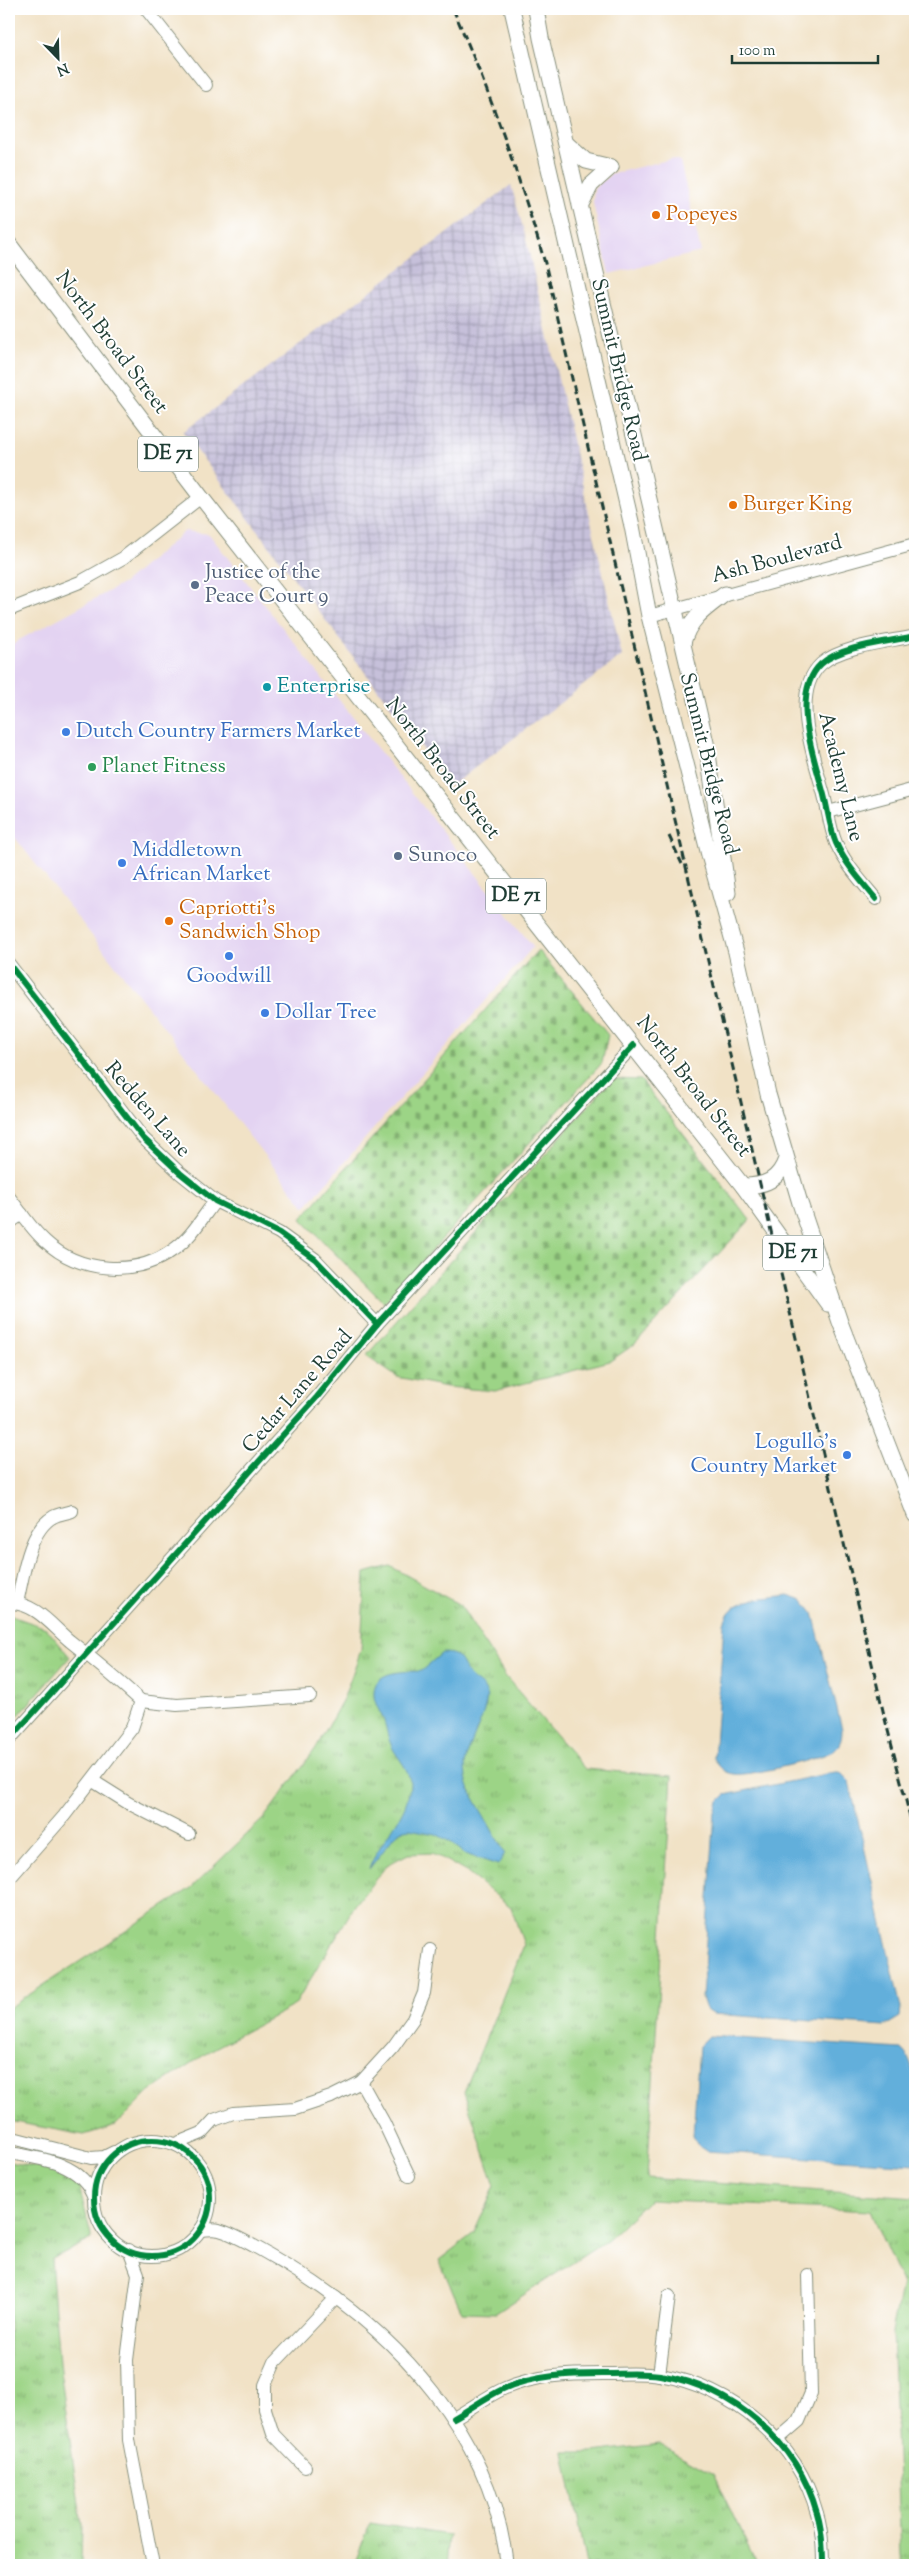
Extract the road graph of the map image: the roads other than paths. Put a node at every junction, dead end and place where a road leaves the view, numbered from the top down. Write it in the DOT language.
graph roads {
  1 [pos="146,9"];
  2 [pos="512,9"];
  3 [pos="536,9"];
  4 [pos="206,85"];
  5 [pos="566,142"];
  6 [pos="580,206"];
  7 [pos="9,244"];
  8 [pos="201,497"];
  9 [pos="915,544"];
  10 [pos="725,594"];
  11 [pos="674,608"];
  12 [pos="9,610"];
  13 [pos="649,616"];
  14 [pos="915,636"];
  15 [pos="682,645"];
  16 [pos="915,789"];
  17 [pos="828,812"];
  18 [pos="876,899"];
  19 [pos="736,952"];
  20 [pos="9,964"];
  21 [pos="634,1046"];
  22 [pos="786,1159"];
  23 [pos="793,1181"];
  24 [pos="747,1191"];
  25 [pos="9,1197"];
  26 [pos="215,1201"];
  27 [pos="22,1214"];
  28 [pos="9,1223"];
  29 [pos="840,1322"];
  30 [pos="377,1324"];
  31 [pos="72,1511"];
  32 [pos="915,1515"];
  33 [pos="13,1603"];
  34 [pos="87,1652"];
  35 [pos="310,1696"];
  36 [pos="142,1701"];
  37 [pos="9,1740"];
  38 [pos="92,1781"];
  39 [pos="189,1834"];
  40 [pos="9,1879"];
  41 [pos="430,1950"];
  42 [pos="361,2082"];
  43 [pos="202,2133"];
  44 [pos="9,2137"];
  45 [pos="175,2144"];
  46 [pos="119,2150"];
  47 [pos="9,2152"];
  48 [pos="195,2159"];
  49 [pos="409,2176"];
  50 [pos="94,2198"];
  51 [pos="209,2209"];
  52 [pos="200,2230"];
  53 [pos="219,2230"];
  54 [pos="129,2250"];
  55 [pos="153,2255"];
  56 [pos="138,2274"];
  57 [pos="808,2275"];
  58 [pos="670,2296"];
  59 [pos="336,2298"];
  60 [pos="659,2375"];
  61 [pos="454,2418"];
  62 [pos="777,2440"];
  63 [pos="305,2467"];
  64 [pos="153,2565"];
  65 [pos="507,2565"];
  66 [pos="824,2565"];
  1 -- 4 [label="street"];
  2 -- 13 [label="main road, Summit Bridge Road"];
  3 -- 5 [label="main road"];
  5 -- 6 [label="main road"];
  5 -- 6 [label="main road"];
  6 -- 11 [label="main road"];
  7 -- 8 [label="main road, North Broad Street / DE 71"];
  8 -- 12 [label="street"];
  8 -- 21 [label="main road, North Broad Street / DE 71"];
  9 -- 10 [label="street, Ash Boulevard"];
  10 -- 11 [label="street, Ash Boulevard"];
  10 -- 15 [label="main road"];
  11 -- 13 [label="street, Ash Boulevard"];
  11 -- 15 [label="main road"];
  13 -- 19 [label="main road, Summit Bridge Road"];
  14 -- 17 [label="street, Academy Lane"];
  15 -- 19 [label="main road"];
  16 -- 17 [label="street"];
  17 -- 18 [label="street, Academy Lane"];
  19 -- 22 [label="main road, Summit Bridge Road"];
  20 -- 26 [label="street, Redden Lane"];
  21 -- 24 [label="main road, North Broad Street / DE 71"];
  21 -- 30 [label="street, Cedar Lane Road"];
  22 -- 23 [label="main road, Summit Bridge Road"];
  22 -- 24 [label="main road"];
  23 -- 24 [label="main road"];
  23 -- 29 [label="main road, Summit Bridge Road"];
  24 -- 29 [label="main road, North Broad Street / DE 71"];
  25 -- 27 [label="street"];
  26 -- 27 [label="street"];
  26 -- 30 [label="street, Redden Lane"];
  27 -- 28 [label="street"];
  29 -- 32 [label="main road, Summit Bridge Road / DE 71"];
  30 -- 34 [label="street, Cedar Lane Road"];
  31 -- 33 [label="street"];
  33 -- 34 [label="street"];
  34 -- 36 [label="street"];
  34 -- 37 [label="street, Cedar Lane Road"];
  35 -- 36 [label="street"];
  36 -- 38 [label="street"];
  38 -- 39 [label="street"];
  38 -- 40 [label="street"];
  41 -- 42 [label="street"];
  42 -- 43 [label="street"];
  42 -- 49 [label="street"];
  43 -- 45 [label="street"];
  43 -- 48 [label="street"];
  44 -- 46 [label="street"];
  45 -- 46 [label="street"];
  45 -- 48 [label="street"];
  46 -- 50 [label="street"];
  47 -- 50 [label="street"];
  48 -- 51 [label="street"];
  50 -- 54 [label="street"];
  51 -- 52 [label="street"];
  51 -- 53 [label="street"];
  52 -- 53 [label="street"];
  52 -- 55 [label="street"];
  53 -- 59 [label="street"];
  54 -- 55 [label="street"];
  54 -- 56 [label="street"];
  55 -- 56 [label="street"];
  56 -- 64 [label="street"];
  57 -- 62 [label="street"];
  58 -- 60 [label="street"];
  59 -- 61 [label="street"];
  59 -- 63 [label="street"];
  60 -- 61 [label="street"];
  60 -- 62 [label="street"];
  61 -- 65 [label="street"];
  62 -- 66 [label="street"];
}
